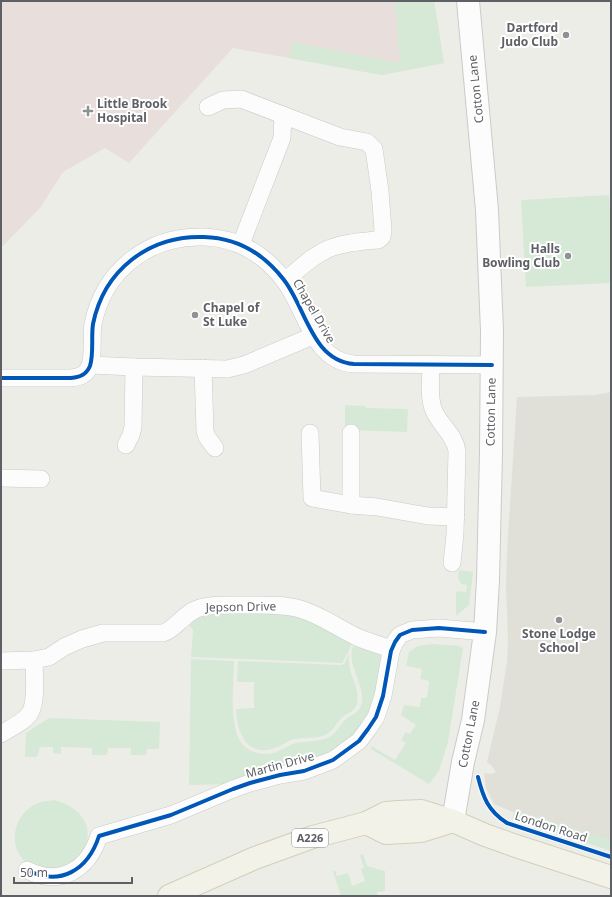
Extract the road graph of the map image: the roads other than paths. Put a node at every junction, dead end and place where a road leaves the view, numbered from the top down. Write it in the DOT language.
graph roads {
  1 [pos="468,1"];
  2 [pos="208,107"];
  3 [pos="283,115"];
  4 [pos="241,244"];
  5 [pos="285,281"];
  6 [pos="314,336"];
  7 [pos="431,364"];
  8 [pos="90,365"];
  9 [pos="492,365"];
  10 [pos="134,367"];
  11 [pos="203,368"];
  12 [pos="1,378"];
  13 [pos="310,433"];
  14 [pos="351,433"];
  15 [pos="126,445"];
  16 [pos="215,448"];
  17 [pos="1,478"];
  18 [pos="41,479"];
  19 [pos="351,505"];
  20 [pos="456,517"];
  21 [pos="452,563"];
  22 [pos="485,632"];
  23 [pos="391,649"];
  24 [pos="34,660"];
  25 [pos="1,661"];
  26 [pos="1,734"];
  27 [pos="453,821"];
  28 [pos="27,870"];
  29 [pos="611,877"];
  30 [pos="199,890"];
  31 [pos="169,896"];
  1 -- 9 [label="main road, Cotton Lane"];
  2 -- 3 [label="street"];
  3 -- 4 [label="street"];
  3 -- 5 [label="street"];
  4 -- 5 [label="street, Chapel Drive"];
  4 -- 8 [label="street, Chapel Drive"];
  5 -- 6 [label="street, Chapel Drive"];
  6 -- 7 [label="street, Chapel Drive"];
  6 -- 11 [label="street"];
  7 -- 9 [label="street, Chapel Drive"];
  7 -- 20 [label="street"];
  8 -- 10 [label="street"];
  8 -- 12 [label="street"];
  9 -- 22 [label="main road, Cotton Lane"];
  10 -- 11 [label="street"];
  10 -- 15 [label="street"];
  11 -- 16 [label="street"];
  13 -- 19 [label="street"];
  14 -- 19 [label="street"];
  17 -- 18 [label="street"];
  19 -- 20 [label="street"];
  20 -- 21 [label="street"];
  22 -- 23 [label="street, Martin Drive"];
  22 -- 27 [label="main road, Cotton Lane"];
  23 -- 24 [label="street, Jepson Drive"];
  23 -- 28 [label="street, Martin Drive"];
  24 -- 25 [label="street, Jepson Drive"];
  24 -- 26 [label="street"];
  27 -- 29 [label="main road"];
  27 -- 30 [label="main road, A226"];
  30 -- 31 [label="main road, A226"];
}
